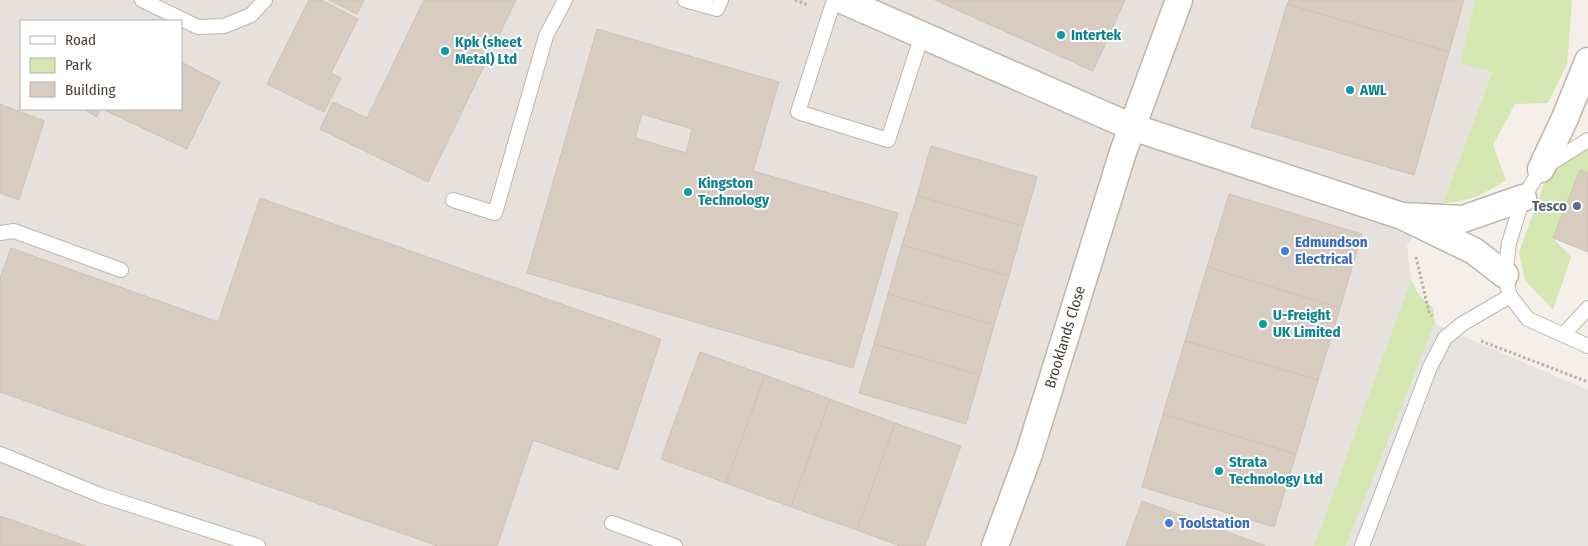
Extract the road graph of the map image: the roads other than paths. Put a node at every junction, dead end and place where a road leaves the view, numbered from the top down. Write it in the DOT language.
graph roads {
  1 [pos="142,0"];
  2 [pos="265,0"];
  3 [pos="565,0"];
  4 [pos="685,0"];
  5 [pos="721,0"];
  6 [pos="834,0"];
  7 [pos="1179,0"];
  8 [pos="835,8"];
  9 [pos="922,35"];
  10 [pos="1588,61"];
  11 [pos="1132,127"];
  12 [pos="1588,140"];
  13 [pos="1541,169"];
  14 [pos="1522,198"];
  15 [pos="453,200"];
  16 [pos="1402,216"];
  17 [pos="0,234"];
  18 [pos="120,270"];
  19 [pos="1507,285"];
  20 [pos="1588,308"];
  21 [pos="1563,335"];
  22 [pos="1588,346"];
  23 [pos="0,454"];
  24 [pos="612,523"];
  25 [pos="258,546"];
  26 [pos="675,546"];
  27 [pos="994,546"];
  28 [pos="1362,546"];
  1 -- 2 [label="lane"];
  3 -- 15 [label="lane"];
  4 -- 5 [label="lane"];
  6 -- 8 [label="lane"];
  7 -- 11 [label="street, Brooklands Close"];
  8 -- 9 [label="street"];
  8 -- 9 [label="lane"];
  9 -- 11 [label="street"];
  10 -- 13 [label="street"];
  11 -- 16 [label="street"];
  11 -- 27 [label="street, Brooklands Close"];
  12 -- 13 [label="lane"];
  13 -- 14 [label="lane"];
  14 -- 16 [label="street"];
  14 -- 19 [label="lane"];
  16 -- 19 [label="street"];
  17 -- 18 [label="lane"];
  19 -- 21 [label="lane"];
  19 -- 28 [label="lane"];
  20 -- 21 [label="lane"];
  21 -- 22 [label="lane"];
  23 -- 25 [label="lane"];
  24 -- 26 [label="lane"];
}
